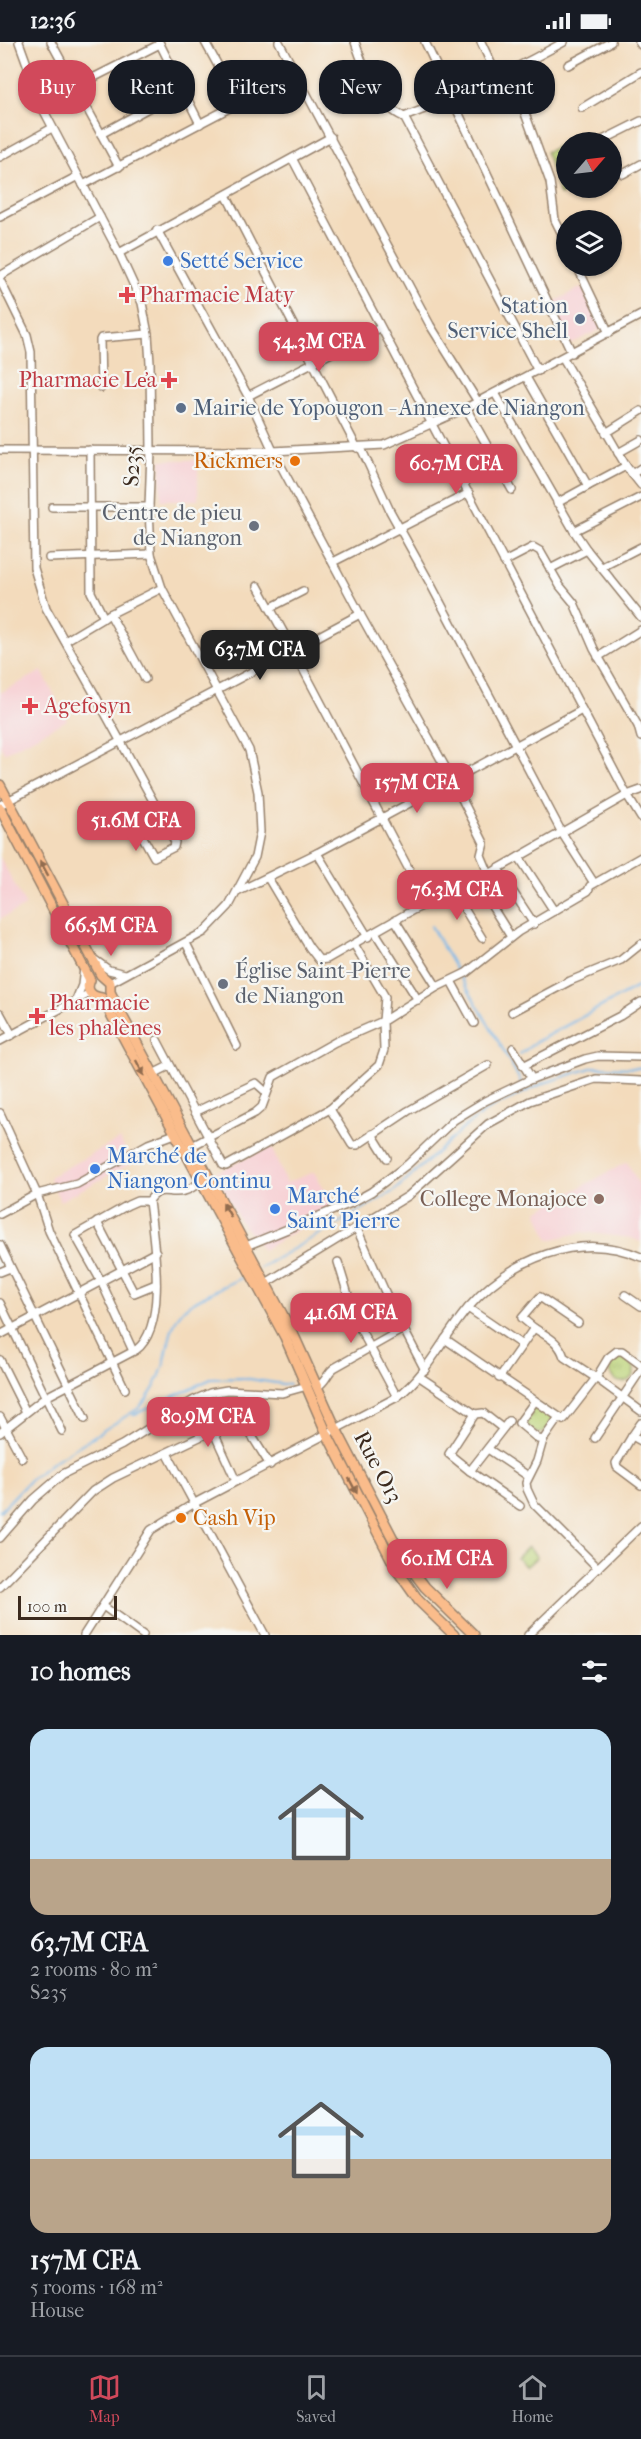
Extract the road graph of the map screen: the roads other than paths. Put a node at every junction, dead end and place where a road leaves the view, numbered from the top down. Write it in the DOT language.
graph roads {
  1 [pos="51,42"];
  2 [pos="205,42"];
  3 [pos="279,42"];
  4 [pos="355,42"];
  5 [pos="425,42"];
  6 [pos="481,42"];
  7 [pos="564,42"];
  8 [pos="611,42"];
  9 [pos="22,43"];
  10 [pos="160,43"];
  11 [pos="61,60"];
  12 [pos="168,60"];
  13 [pos="215,60"];
  14 [pos="289,60"];
  15 [pos="433,60"];
  16 [pos="490,60"];
  17 [pos="532,60"];
  18 [pos="568,65"];
  19 [pos="641,72"];
  20 [pos="96,76"];
  21 [pos="307,93"];
  22 [pos="582,108"];
  23 [pos="414,113"];
  24 [pos="89,114"];
  25 [pos="137,114"];
  26 [pos="195,114"];
  27 [pos="220,114"];
  28 [pos="458,114"];
  29 [pos="525,114"];
  30 [pos="404,117"];
  31 [pos="641,121"];
  32 [pos="200,124"];
  33 [pos="52,128"];
  34 [pos="619,132"];
  35 [pos="100,134"];
  36 [pos="331,137"];
  37 [pos="0,157"];
  38 [pos="293,160"];
  39 [pos="641,164"];
  40 [pos="119,167"];
  41 [pos="623,174"];
  42 [pos="78,176"];
  43 [pos="83,185"];
  44 [pos="226,195"];
  45 [pos="0,217"];
  46 [pos="100,218"];
  47 [pos="556,222"];
  48 [pos="158,230"];
  49 [pos="119,252"];
  50 [pos="0,276"];
  51 [pos="582,276"];
  52 [pos="0,280"];
  53 [pos="641,315"];
  54 [pos="380,328"];
  55 [pos="609,333"];
  56 [pos="148,334"];
  57 [pos="572,353"];
  58 [pos="563,358"];
  59 [pos="313,362"];
  60 [pos="538,371"];
  61 [pos="526,377"];
  62 [pos="101,388"];
  63 [pos="495,393"];
  64 [pos="248,396"];
  65 [pos="478,402"];
  66 [pos="466,408"];
  67 [pos="641,411"];
  68 [pos="433,425"];
  69 [pos="606,433"];
  70 [pos="641,440"];
  71 [pos="359,448"];
  72 [pos="31,449"];
  73 [pos="0,450"];
  74 [pos="90,450"];
  75 [pos="151,451"];
  76 [pos="273,451"];
  77 [pos="618,453"];
  78 [pos="626,466"];
  79 [pos="641,468"];
  80 [pos="632,474"];
  81 [pos="641,485"];
  82 [pos="588,486"];
  83 [pos="512,490"];
  84 [pos="469,493"];
  85 [pos="641,497"];
  86 [pos="556,503"];
  87 [pos="91,506"];
  88 [pos="52,507"];
  89 [pos="149,507"];
  90 [pos="401,529"];
  91 [pos="574,531"];
  92 [pos="641,547"];
  93 [pos="587,550"];
  94 [pos="151,554"];
  95 [pos="89,556"];
  96 [pos="49,558"];
  97 [pos="333,562"];
  98 [pos="504,562"];
  99 [pos="602,567"];
  100 [pos="550,569"];
  101 [pos="258,586"];
  102 [pos="162,588"];
  103 [pos="303,591"];
  104 [pos="270,608"];
  105 [pos="360,614"];
  106 [pos="107,616"];
  107 [pos="641,617"];
  108 [pos="641,630"];
  109 [pos="65,641"];
  110 [pos="293,650"];
  111 [pos="598,657"];
  112 [pos="145,679"];
  113 [pos="215,690"];
  114 [pos="582,710"];
  115 [pos="641,737"];
  116 [pos="118,741"];
  117 [pos="517,746"];
  118 [pos="453,781"];
  119 [pos="0,785"];
  120 [pos="641,790"];
  121 [pos="627,795"];
  122 [pos="3,805"];
  123 [pos="383,818"];
  124 [pos="641,818"];
  125 [pos="163,820"];
  126 [pos="562,833"];
  127 [pos="318,853"];
  128 [pos="519,857"];
  129 [pos="641,857"];
  130 [pos="498,869"];
  131 [pos="489,874"];
  132 [pos="268,878"];
  133 [pos="476,881"];
  134 [pos="594,883"];
  135 [pos="239,891"];
  136 [pos="454,892"];
  137 [pos="429,903"];
  138 [pos="554,911"];
  139 [pos="396,920"];
  140 [pos="534,924"];
  141 [pos="371,934"];
  142 [pos="511,937"];
  143 [pos="482,938"];
  144 [pos="186,943"];
  145 [pos="354,944"];
  146 [pos="641,944"];
  147 [pos="91,956"];
  148 [pos="84,968"];
  149 [pos="101,975"];
  150 [pos="124,975"];
  151 [pos="457,978"];
  152 [pos="90,980"];
  153 [pos="110,987"];
  154 [pos="438,987"];
  155 [pos="90,993"];
  156 [pos="102,998"];
  157 [pos="76,1000"];
  158 [pos="418,1000"];
  159 [pos="641,1002"];
  160 [pos="0,1012"];
  161 [pos="512,1012"];
  162 [pos="383,1022"];
  163 [pos="474,1023"];
  164 [pos="12,1035"];
  165 [pos="157,1040"];
  166 [pos="0,1041"];
  167 [pos="237,1046"];
  168 [pos="513,1048"];
  169 [pos="641,1057"];
  170 [pos="488,1065"];
  171 [pos="169,1066"];
  172 [pos="523,1066"];
  173 [pos="153,1074"];
  174 [pos="530,1080"];
  175 [pos="641,1081"];
  176 [pos="267,1092"];
  177 [pos="330,1109"];
  178 [pos="195,1112"];
  179 [pos="0,1113"];
  180 [pos="175,1134"];
  181 [pos="372,1134"];
  182 [pos="208,1137"];
  183 [pos="188,1148"];
  184 [pos="387,1158"];
  185 [pos="201,1182"];
  186 [pos="37,1194"];
  187 [pos="149,1201"];
  188 [pos="0,1214"];
  189 [pos="97,1222"];
  190 [pos="357,1228"];
  191 [pos="0,1245"];
  192 [pos="246,1246"];
  193 [pos="156,1252"];
  194 [pos="641,1257"];
  195 [pos="338,1262"];
  196 [pos="251,1263"];
  197 [pos="10,1268"];
  198 [pos="122,1270"];
  199 [pos="0,1272"];
  200 [pos="261,1279"];
  201 [pos="100,1281"];
  202 [pos="156,1284"];
  203 [pos="78,1293"];
  204 [pos="625,1295"];
  205 [pos="0,1303"];
  206 [pos="641,1306"];
  207 [pos="468,1308"];
  208 [pos="35,1316"];
  209 [pos="578,1323"];
  210 [pos="13,1328"];
  211 [pos="534,1328"];
  212 [pos="403,1329"];
  213 [pos="0,1335"];
  214 [pos="445,1339"];
  215 [pos="522,1345"];
  216 [pos="371,1347"];
  217 [pos="133,1351"];
  218 [pos="0,1360"];
  219 [pos="112,1363"];
  220 [pos="641,1365"];
  221 [pos="425,1370"];
  222 [pos="641,1370"];
  223 [pos="420,1377"];
  224 [pos="499,1378"];
  225 [pos="596,1378"];
  226 [pos="67,1384"];
  227 [pos="312,1387"];
  228 [pos="125,1389"];
  229 [pos="46,1397"];
  230 [pos="397,1397"];
  231 [pos="623,1397"];
  232 [pos="535,1401"];
  233 [pos="641,1411"];
  234 [pos="26,1412"];
  235 [pos="237,1412"];
  236 [pos="475,1414"];
  237 [pos="0,1417"];
  238 [pos="559,1417"];
  239 [pos="85,1419"];
  240 [pos="509,1421"];
  241 [pos="641,1423"];
  242 [pos="502,1428"];
  243 [pos="3,1431"];
  244 [pos="62,1431"];
  245 [pos="332,1432"];
  246 [pos="632,1436"];
  247 [pos="595,1438"];
  248 [pos="543,1440"];
  249 [pos="641,1441"];
  250 [pos="488,1449"];
  251 [pos="167,1453"];
  252 [pos="22,1458"];
  253 [pos="270,1465"];
  254 [pos="471,1471"];
  255 [pos="528,1476"];
  256 [pos="236,1481"];
  257 [pos="641,1485"];
  258 [pos="193,1504"];
  259 [pos="520,1506"];
  260 [pos="641,1526"];
  261 [pos="0,1538"];
  262 [pos="598,1568"];
  263 [pos="0,1587"];
  264 [pos="103,1606"];
  265 [pos="84,1635"];
  266 [pos="143,1635"];
  267 [pos="265,1635"];
  268 [pos="454,1635"];
  269 [pos="474,1635"];
  270 [pos="528,1635"];
  1 -- 11 [label="street"];
  2 -- 13 [label="street"];
  3 -- 14 [label="street"];
  4 -- 30 [label="street"];
  5 -- 15 [label="street"];
  6 -- 16 [label="street"];
  7 -- 17 [label="street"];
  8 -- 18 [label="street"];
  9 -- 33 [label="street, S235"];
  10 -- 12 [label="street"];
  10 -- 20 [label="street"];
  19 -- 22 [label="street"];
  21 -- 36 [label="street"];
  23 -- 30 [label="street"];
  24 -- 35 [label="street"];
  25 -- 35 [label="street"];
  26 -- 32 [label="street"];
  27 -- 32 [label="street"];
  28 -- 57 [label="street"];
  29 -- 47 [label="street"];
  30 -- 60 [label="street"];
  31 -- 34 [label="street"];
  32 -- 40 [label="street"];
  33 -- 37 [label="street"];
  33 -- 42 [label="street, S235"];
  35 -- 40 [label="street"];
  36 -- 38 [label="street"];
  36 -- 65 [label="street"];
  38 -- 44 [label="street"];
  38 -- 54 [label="street"];
  39 -- 41 [label="street"];
  40 -- 43 [label="street"];
  42 -- 43 [label="street, S235"];
  42 -- 45 [label="street"];
  43 -- 46 [label="street, S235"];
  44 -- 48 [label="street"];
  44 -- 59 [label="street"];
  46 -- 49 [label="street, S235"];
  46 -- 50 [label="street"];
  48 -- 49 [label="street"];
  48 -- 64 [label="street"];
  49 -- 56 [label="street, S235"];
  51 -- 55 [label="street"];
  52 -- 72 [label="street"];
  53 -- 55 [label="street"];
  54 -- 59 [label="street"];
  54 -- 68 [label="street"];
  55 -- 57 [label="street"];
  56 -- 62 [label="street"];
  56 -- 75 [label="street, S235"];
  57 -- 58 [label="street"];
  58 -- 60 [label="street"];
  58 -- 69 [label="street"];
  59 -- 64 [label="street"];
  59 -- 71 [label="street"];
  60 -- 61 [label="street"];
  61 -- 63 [label="street"];
  61 -- 82 [label="street"];
  63 -- 65 [label="street"];
  63 -- 86 [label="street"];
  64 -- 76 [label="street"];
  65 -- 66 [label="street"];
  66 -- 68 [label="street"];
  66 -- 83 [label="street"];
  67 -- 69 [label="street"];
  68 -- 71 [label="street"];
  68 -- 84 [label="street"];
  69 -- 77 [label="street"];
  70 -- 77 [label="street"];
  71 -- 76 [label="street"];
  71 -- 90 [label="street"];
  72 -- 73 [label="street"];
  72 -- 74 [label="street"];
  72 -- 109 [label="street"];
  74 -- 75 [label="street"];
  74 -- 87 [label="street"];
  75 -- 76 [label="street"];
  75 -- 89 [label="street, S235"];
  76 -- 97 [label="street"];
  77 -- 78 [label="street"];
  78 -- 80 [label="street"];
  78 -- 82 [label="street"];
  79 -- 80 [label="street"];
  80 -- 81 [label="street"];
  82 -- 86 [label="street"];
  84 -- 90 [label="street"];
  84 -- 98 [label="street"];
  85 -- 91 [label="street"];
  86 -- 91 [label="street"];
  87 -- 88 [label="street"];
  87 -- 89 [label="street"];
  87 -- 95 [label="street"];
  89 -- 94 [label="street, S235"];
  90 -- 97 [label="street"];
  90 -- 117 [label="street"];
  91 -- 93 [label="street"];
  92 -- 99 [label="street"];
  93 -- 99 [label="street"];
  93 -- 100 [label="street"];
  94 -- 95 [label="street"];
  94 -- 102 [label="street, S235"];
  95 -- 96 [label="street"];
  95 -- 106 [label="street"];
  97 -- 105 [label="street"];
  98 -- 100 [label="street"];
  98 -- 114 [label="street"];
  99 -- 107 [label="street"];
  100 -- 111 [label="street"];
  101 -- 104 [label="street"];
  102 -- 106 [label="street"];
  102 -- 113 [label="street, S235"];
  103 -- 104 [label="street"];
  104 -- 110 [label="street"];
  105 -- 110 [label="street"];
  105 -- 118 [label="street"];
  106 -- 109 [label="street"];
  106 -- 112 [label="street"];
  108 -- 111 [label="street"];
  109 -- 116 [label="street"];
  110 -- 113 [label="street"];
  110 -- 123 [label="street"];
  111 -- 115 [label="street"];
  113 -- 116 [label="street"];
  113 -- 135 [label="street, S235"];
  114 -- 117 [label="street"];
  114 -- 121 [label="street"];
  116 -- 122 [label="street"];
  116 -- 125 [label="street"];
  117 -- 118 [label="street"];
  117 -- 126 [label="street"];
  118 -- 123 [label="street"];
  118 -- 131 [label="street"];
  119 -- 122 [label="main road"];
  120 -- 121 [label="street"];
  121 -- 124 [label="street"];
  121 -- 126 [label="street"];
  147 -- 122 [label="main road, one-way"];
  122 -- 148 [label="main road"];
  123 -- 127 [label="street"];
  123 -- 137 [label="street"];
  125 -- 125 [label="street"];
  126 -- 128 [label="street"];
  126 -- 134 [label="street"];
  127 -- 132 [label="street"];
  127 -- 141 [label="street"];
  128 -- 130 [label="street"];
  128 -- 138 [label="street"];
  129 -- 134 [label="street"];
  130 -- 131 [label="street"];
  130 -- 140 [label="street"];
  131 -- 133 [label="street"];
  132 -- 135 [label="street"];
  132 -- 145 [label="street"];
  133 -- 136 [label="street"];
  133 -- 142 [label="street"];
  134 -- 138 [label="street"];
  135 -- 144 [label="street, S235"];
  136 -- 137 [label="street"];
  136 -- 143 [label="street"];
  137 -- 139 [label="street"];
  138 -- 140 [label="street"];
  139 -- 141 [label="street"];
  139 -- 154 [label="street"];
  140 -- 142 [label="street"];
  141 -- 145 [label="street"];
  141 -- 158 [label="street"];
  142 -- 151 [label="street"];
  144 -- 150 [label="street, S235"];
  144 -- 167 [label="street"];
  145 -- 162 [label="street"];
  146 -- 161 [label="street"];
  147 -- 149 [label="main road"];
  147 -- 150 [label="street"];
  148 -- 152 [label="main road"];
  148 -- 157 [label="street"];
  149 -- 152 [label="main road"];
  149 -- 153 [label="main road"];
  150 -- 153 [label="street, S235"];
  151 -- 154 [label="street"];
  151 -- 163 [label="street"];
  152 -- 155 [label="main road"];
  153 -- 156 [label="main road"];
  153 -- 173 [label="main road"];
  154 -- 158 [label="street"];
  155 -- 156 [label="main road"];
  155 -- 157 [label="street"];
  156 -- 180 [label="main road, one-way"];
  157 -- 164 [label="street"];
  158 -- 162 [label="street"];
  159 -- 172 [label="street"];
  160 -- 164 [label="street"];
  162 -- 176 [label="street"];
  162 -- 177 [label="street"];
  164 -- 166 [label="street"];
  165 -- 171 [label="street"];
  168 -- 172 [label="street"];
  169 -- 174 [label="street"];
  170 -- 181 [label="street"];
  171 -- 173 [label="street"];
  171 -- 178 [label="street"];
  172 -- 174 [label="street"];
  173 -- 183 [label="main road"];
  174 -- 192 [label="street"];
  175 -- 190 [label="street"];
  176 -- 178 [label="street"];
  176 -- 182 [label="street"];
  177 -- 181 [label="street"];
  177 -- 182 [label="street"];
  178 -- 182 [label="street"];
  179 -- 186 [label="street"];
  180 -- 183 [label="main road"];
  180 -- 186 [label="street"];
  181 -- 184 [label="street"];
  182 -- 183 [label="street"];
  183 -- 185 [label="main road"];
  192 -- 183 [label="main road, one-way"];
  185 -- 187 [label="street"];
  185 -- 196 [label="main road"];
  186 -- 188 [label="street"];
  186 -- 203 [label="street"];
  187 -- 189 [label="street"];
  187 -- 193 [label="street"];
  189 -- 198 [label="street"];
  189 -- 201 [label="street"];
  190 -- 200 [label="street"];
  190 -- 212 [label="street"];
  191 -- 197 [label="street"];
  192 -- 196 [label="main road"];
  193 -- 198 [label="street"];
  193 -- 202 [label="street"];
  194 -- 207 [label="street"];
  195 -- 216 [label="street"];
  196 -- 200 [label="main road"];
  197 -- 199 [label="street"];
  197 -- 208 [label="street"];
  198 -- 201 [label="street"];
  198 -- 202 [label="street"];
  200 -- 227 [label="main road"];
  201 -- 203 [label="street"];
  201 -- 217 [label="street"];
  202 -- 217 [label="street"];
  203 -- 208 [label="street"];
  203 -- 219 [label="street"];
  204 -- 206 [label="street"];
  205 -- 210 [label="street"];
  207 -- 214 [label="street"];
  207 -- 215 [label="street"];
  208 -- 210 [label="street"];
  208 -- 226 [label="street"];
  209 -- 211 [label="street"];
  210 -- 213 [label="street"];
  210 -- 229 [label="street"];
  211 -- 215 [label="street"];
  211 -- 225 [label="street"];
  212 -- 216 [label="street"];
  212 -- 221 [label="street"];
  214 -- 221 [label="street"];
  214 -- 224 [label="street"];
  215 -- 224 [label="street"];
  216 -- 227 [label="street"];
  216 -- 230 [label="street"];
  217 -- 219 [label="street"];
  218 -- 234 [label="street"];
  219 -- 226 [label="street"];
  219 -- 228 [label="street"];
  220 -- 225 [label="street"];
  221 -- 223 [label="street"];
  222 -- 231 [label="street"];
  223 -- 230 [label="street"];
  223 -- 236 [label="street"];
  224 -- 232 [label="street"];
  225 -- 231 [label="street"];
  225 -- 238 [label="street"];
  226 -- 229 [label="street"];
  226 -- 239 [label="street"];
  227 -- 245 [label="main road"];
  227 -- 261 [label="street"];
  229 -- 234 [label="street"];
  229 -- 244 [label="street"];
  230 -- 245 [label="street"];
  231 -- 233 [label="street"];
  231 -- 247 [label="street"];
  232 -- 238 [label="street"];
  232 -- 248 [label="street"];
  234 -- 243 [label="street"];
  235 -- 253 [label="street"];
  236 -- 242 [label="street"];
  236 -- 254 [label="street"];
  237 -- 243 [label="street"];
  238 -- 248 [label="street"];
  240 -- 242 [label="street"];
  241 -- 246 [label="street"];
  242 -- 250 [label="street"];
  243 -- 252 [label="street"];
  245 -- 253 [label="street"];
  245 -- 268 [label="main road, Rue O13, one-way"];
  245 -- 269 [label="main road, Rue O13"];
  246 -- 249 [label="street"];
  246 -- 257 [label="street"];
  248 -- 255 [label="street"];
  250 -- 254 [label="street"];
  250 -- 255 [label="street"];
  251 -- 256 [label="street"];
  251 -- 258 [label="street"];
  251 -- 263 [label="street"];
  253 -- 256 [label="street"];
  254 -- 259 [label="street"];
  255 -- 262 [label="street"];
  256 -- 258 [label="street"];
  258 -- 264 [label="street"];
  258 -- 267 [label="street"];
  260 -- 262 [label="street"];
  262 -- 270 [label="street"];
  264 -- 265 [label="street"];
  264 -- 266 [label="street"];
}
